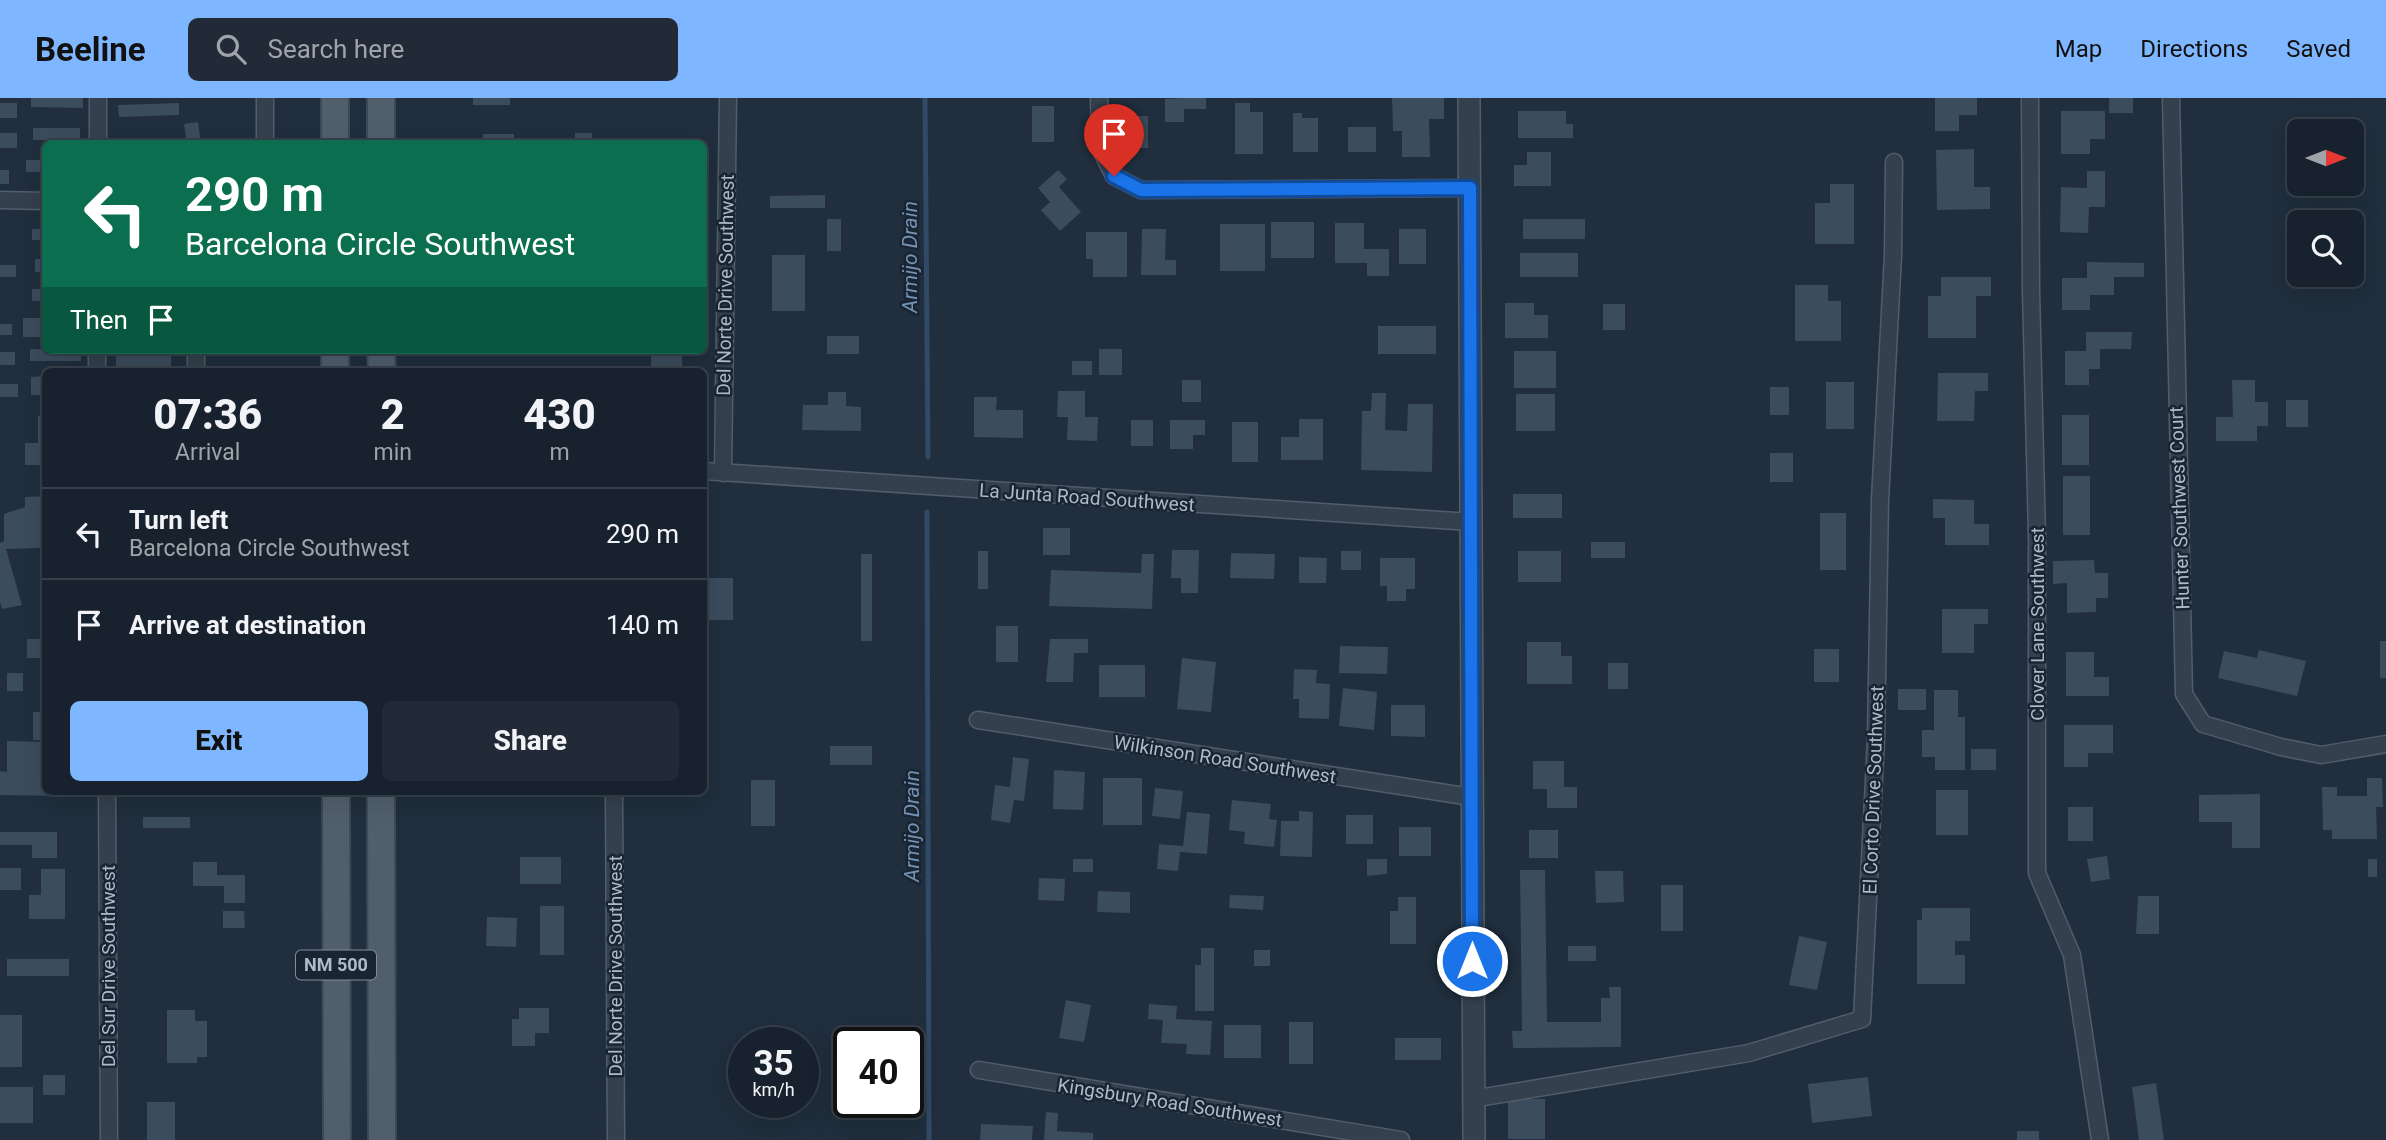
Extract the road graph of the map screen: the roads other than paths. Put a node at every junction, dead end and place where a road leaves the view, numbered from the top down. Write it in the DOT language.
graph roads {
  1 [pos="98,98"];
  2 [pos="265,98"];
  3 [pos="335,98"];
  4 [pos="381,98"];
  5 [pos="728,98"];
  6 [pos="1099,98"];
  7 [pos="1469,98"];
  8 [pos="2030,98"];
  9 [pos="2171,98"];
  10 [pos="98,140"];
  11 [pos="265,140"];
  12 [pos="335,140"];
  13 [pos="381,140"];
  14 [pos="1894,162"];
  15 [pos="1470,188"];
  16 [pos="0,200"];
  17 [pos="42,201"];
  18 [pos="707,471"];
  19 [pos="723,472"];
  20 [pos="1471,522"];
  21 [pos="978,720"];
  22 [pos="2386,744"];
  23 [pos="107,795"];
  24 [pos="336,795"];
  25 [pos="382,795"];
  26 [pos="614,795"];
  27 [pos="1471,797"];
  28 [pos="979,1070"];
  29 [pos="1472,1098"];
  30 [pos="109,1140"];
  31 [pos="337,1140"];
  32 [pos="382,1140"];
  33 [pos="616,1140"];
  34 [pos="1401,1140"];
  35 [pos="1474,1140"];
  36 [pos="2100,1140"];
  1 -- 10 [label="street"];
  2 -- 11 [label="street"];
  3 -- 12 [label="main road"];
  4 -- 13 [label="main road"];
  5 -- 19 [label="street, Del Norte Drive Southwest"];
  6 -- 15 [label="street"];
  7 -- 15 [label="street"];
  8 -- 36 [label="street, Clover Lane Southwest"];
  9 -- 22 [label="street, Hunter Southwest Court"];
  14 -- 29 [label="street, El Corto Drive Southwest"];
  15 -- 20 [label="street"];
  16 -- 17 [label="street"];
  18 -- 19 [label="street, La Junta Road Southwest"];
  19 -- 20 [label="street, La Junta Road Southwest"];
  20 -- 27 [label="street"];
  21 -- 27 [label="street, Wilkinson Road Southwest"];
  23 -- 30 [label="street, Del Sur Drive Southwest"];
  24 -- 31 [label="main road, NM 500"];
  25 -- 32 [label="main road, NM 500"];
  26 -- 33 [label="street, Del Norte Drive Southwest"];
  27 -- 29 [label="street"];
  28 -- 34 [label="street, Kingsbury Road Southwest"];
  29 -- 35 [label="street"];
}
